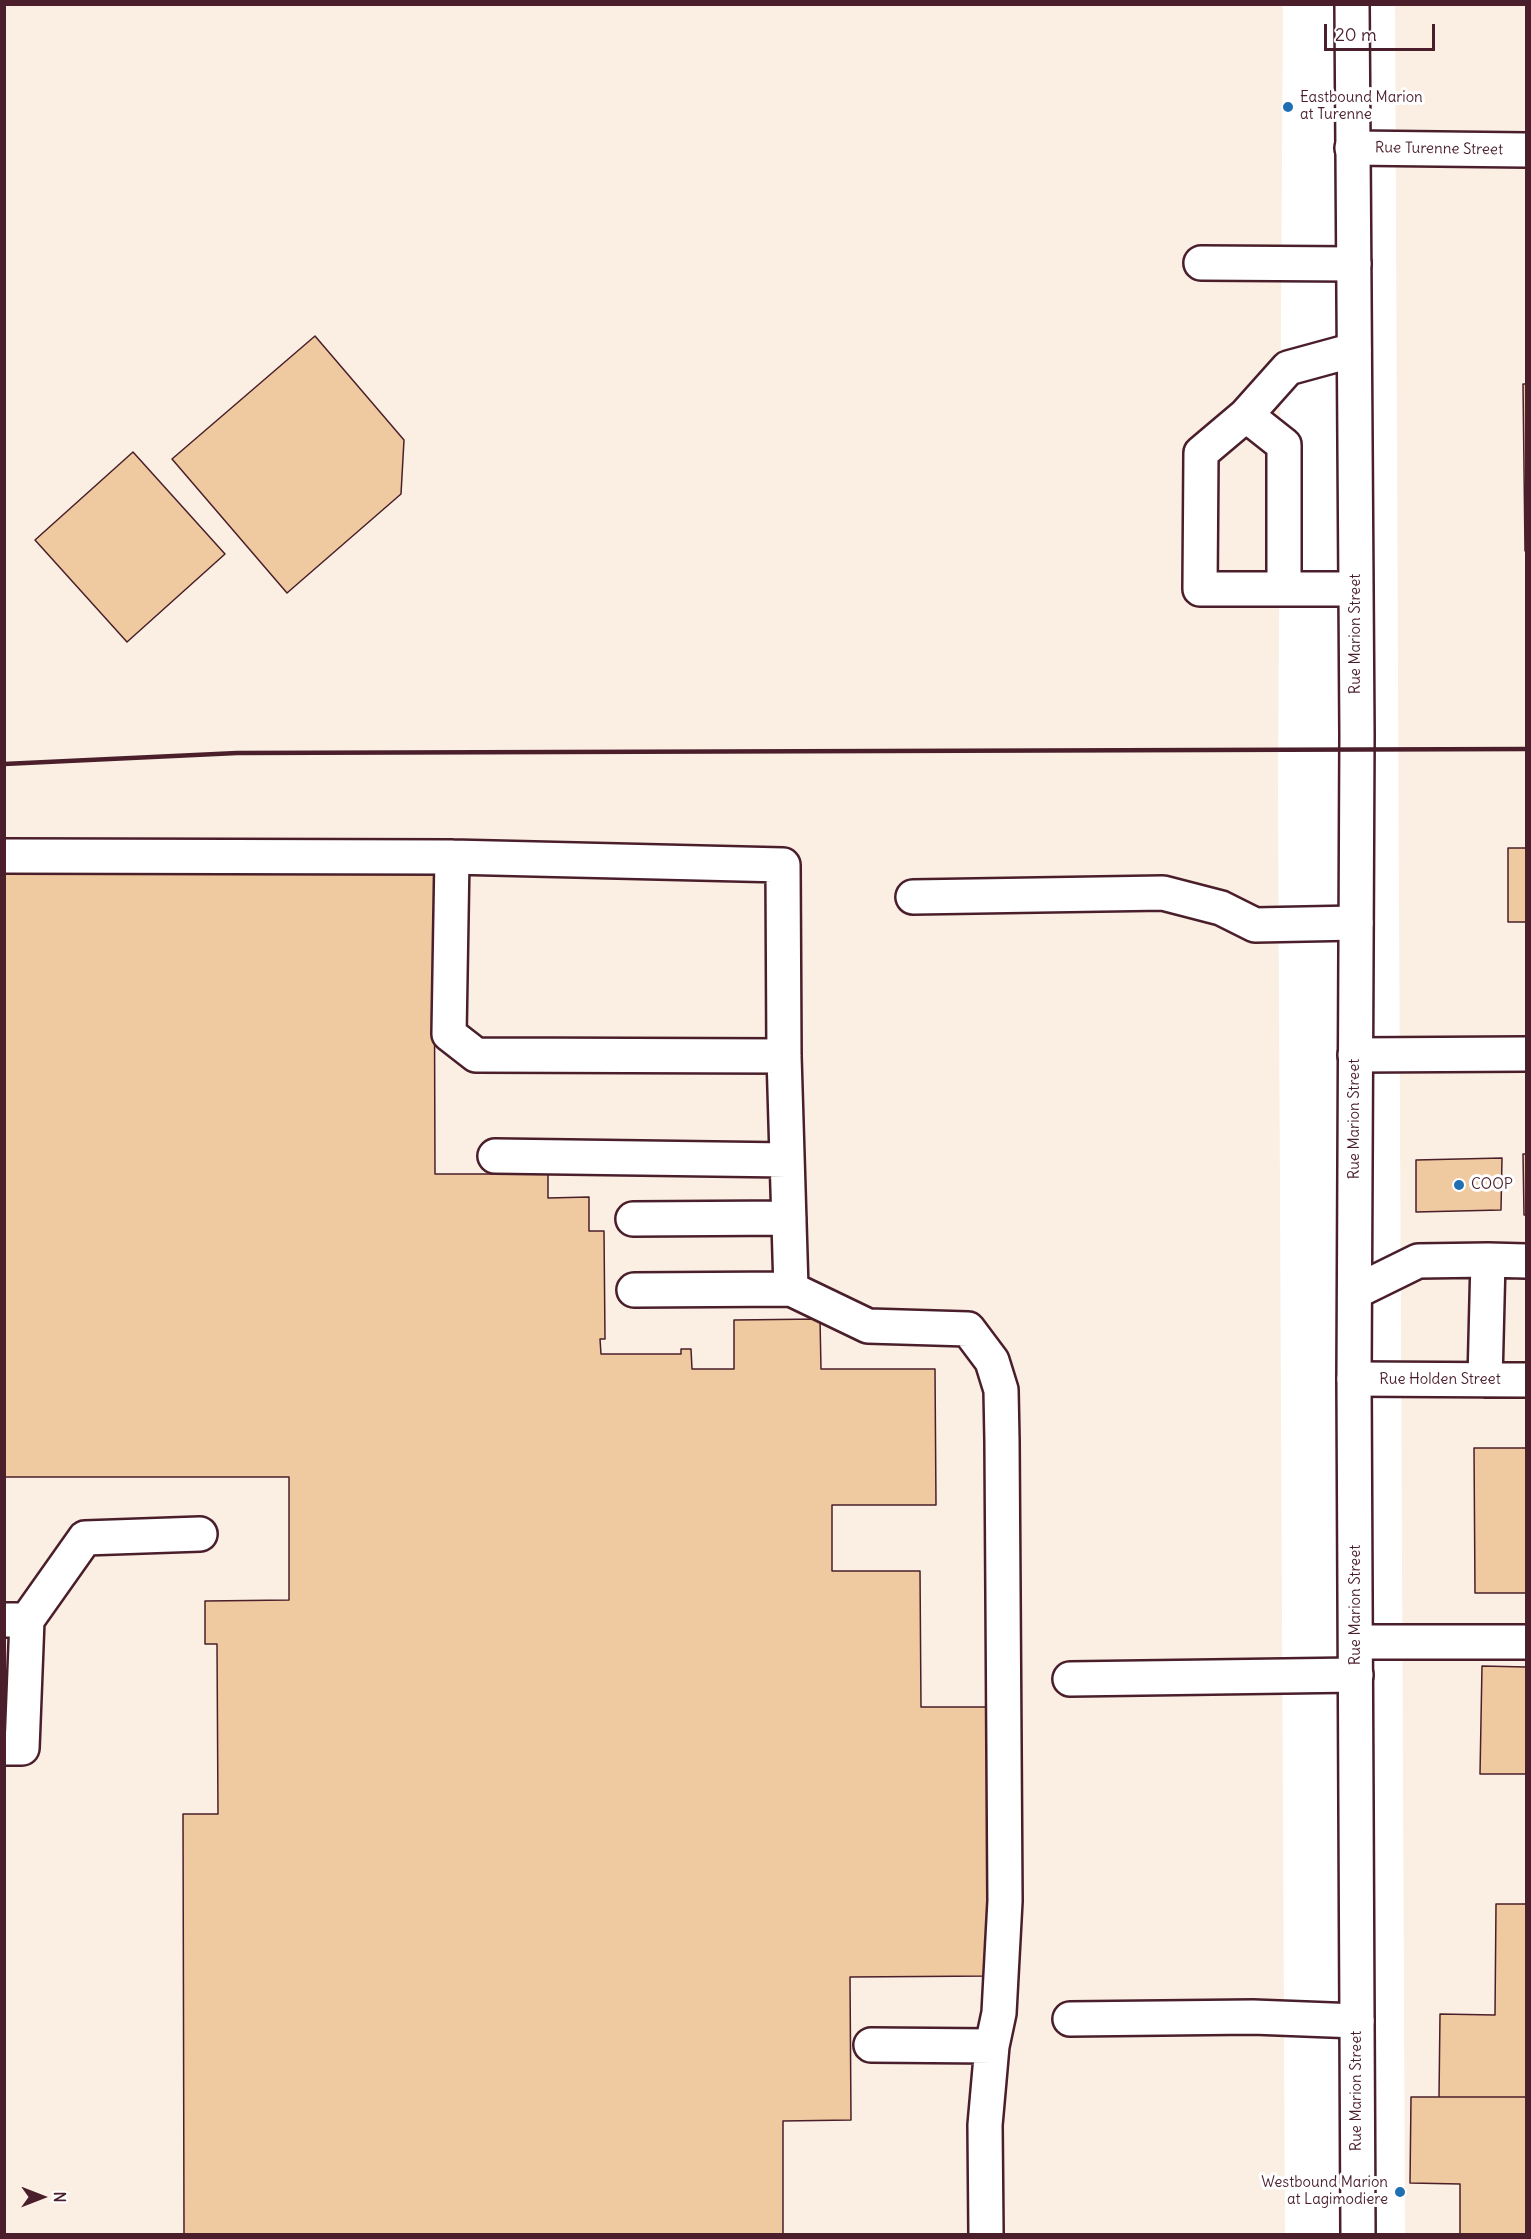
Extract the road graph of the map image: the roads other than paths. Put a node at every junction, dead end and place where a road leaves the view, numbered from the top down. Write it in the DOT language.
graph roads {
  1 [pos="1352,4"];
  2 [pos="1352,148"];
  3 [pos="1527,150"];
  4 [pos="1201,263"];
  5 [pos="1354,264"];
  6 [pos="1354,350"];
  7 [pos="1246,415"];
  8 [pos="1284,589"];
  9 [pos="1356,589"];
  10 [pos="4,856"];
  11 [pos="452,857"];
  12 [pos="913,897"];
  13 [pos="1356,923"];
  14 [pos="1527,1054"];
  15 [pos="1356,1055"];
  16 [pos="784,1056"];
  17 [pos="495,1156"];
  18 [pos="787,1160"];
  19 [pos="633,1218"];
  20 [pos="789,1218"];
  21 [pos="1488,1260"];
  22 [pos="1527,1261"];
  23 [pos="791,1289"];
  24 [pos="634,1290"];
  25 [pos="1355,1292"];
  26 [pos="1354,1379"];
  27 [pos="1485,1380"];
  28 [pos="1527,1380"];
  29 [pos="200,1534"];
  30 [pos="16,1620"];
  31 [pos="1356,1642"];
  32 [pos="1527,1642"];
  33 [pos="1356,1675"];
  34 [pos="1070,1679"];
  35 [pos="4,1748"];
  36 [pos="1070,2019"];
  37 [pos="1357,2021"];
  38 [pos="871,2045"];
  39 [pos="992,2046"];
  40 [pos="986,2235"];
  41 [pos="1358,2235"];
  1 -- 2 [label="main road, Rue Marion Street"];
  2 -- 3 [label="main road, Rue Turenne Street"];
  2 -- 5 [label="main road, Rue Marion Street"];
  4 -- 5 [label="main road"];
  5 -- 6 [label="main road, Rue Marion Street"];
  6 -- 7 [label="main road"];
  6 -- 9 [label="main road, Rue Marion Street"];
  7 -- 8 [label="main road"];
  7 -- 8 [label="main road"];
  8 -- 9 [label="main road"];
  9 -- 13 [label="main road, Rue Marion Street"];
  10 -- 11 [label="main road"];
  11 -- 16 [label="main road"];
  11 -- 16 [label="main road"];
  12 -- 13 [label="main road"];
  13 -- 15 [label="main road, Rue Marion Street"];
  14 -- 15 [label="main road"];
  15 -- 25 [label="main road, Rue Marion Street"];
  16 -- 18 [label="main road"];
  17 -- 18 [label="main road"];
  18 -- 20 [label="main road"];
  19 -- 20 [label="main road"];
  20 -- 23 [label="main road"];
  21 -- 22 [label="main road"];
  21 -- 25 [label="main road"];
  21 -- 27 [label="main road"];
  23 -- 24 [label="main road"];
  23 -- 39 [label="main road"];
  25 -- 26 [label="main road, Rue Marion Street"];
  26 -- 27 [label="main road, Rue Holden Street"];
  26 -- 31 [label="main road, Rue Marion Street"];
  27 -- 28 [label="main road, Rue Holden Street"];
  29 -- 30 [label="main road"];
  30 -- 35 [label="main road"];
  31 -- 32 [label="main road"];
  31 -- 33 [label="main road, Rue Marion Street"];
  33 -- 34 [label="main road"];
  33 -- 37 [label="main road, Rue Marion Street"];
  36 -- 37 [label="main road"];
  37 -- 41 [label="main road, Rue Marion Street"];
  38 -- 39 [label="main road"];
  39 -- 40 [label="main road"];
}
